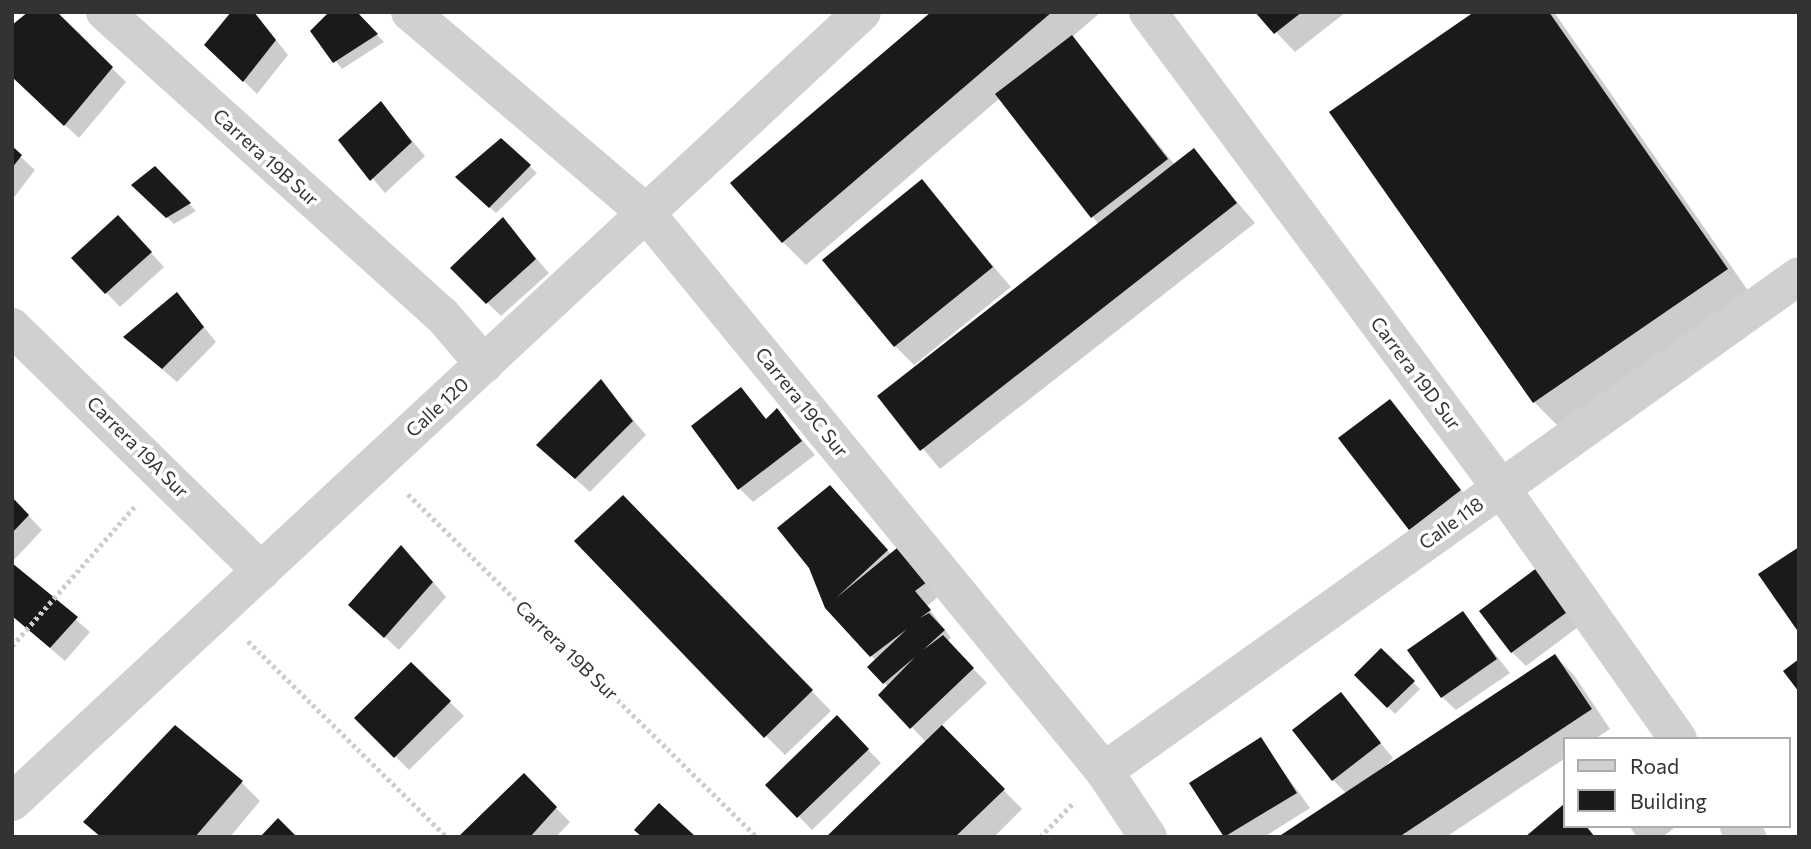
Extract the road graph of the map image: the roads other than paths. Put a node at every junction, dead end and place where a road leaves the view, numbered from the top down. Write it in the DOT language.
graph roads {
  1 [pos="106,12"];
  2 [pos="410,12"];
  3 [pos="862,12"];
  4 [pos="1148,12"];
  5 [pos="646,212"];
  6 [pos="1799,276"];
  7 [pos="12,327"];
  8 [pos="484,364"];
  9 [pos="1501,488"];
  10 [pos="261,571"];
  11 [pos="1677,737"];
  12 [pos="1104,771"];
  13 [pos="12,802"];
  14 [pos="1148,837"];
  1 -- 8 [label="street, Carrera 19B Sur"];
  2 -- 5 [label="street, Carrera 19C Sur"];
  3 -- 5 [label="street, Calle 120"];
  4 -- 9 [label="street, Carrera 19D Sur"];
  5 -- 8 [label="street, Calle 120"];
  5 -- 12 [label="street, Carrera 19C Sur"];
  6 -- 9 [label="street, Calle 118"];
  7 -- 10 [label="street, Carrera 19A Sur"];
  8 -- 10 [label="street, Calle 120"];
  9 -- 11 [label="street, Carrera 19D Sur"];
  9 -- 12 [label="street, Calle 118"];
  10 -- 13 [label="street, Calle 120"];
  12 -- 14 [label="street, Carrera 19C Sur"];
}
